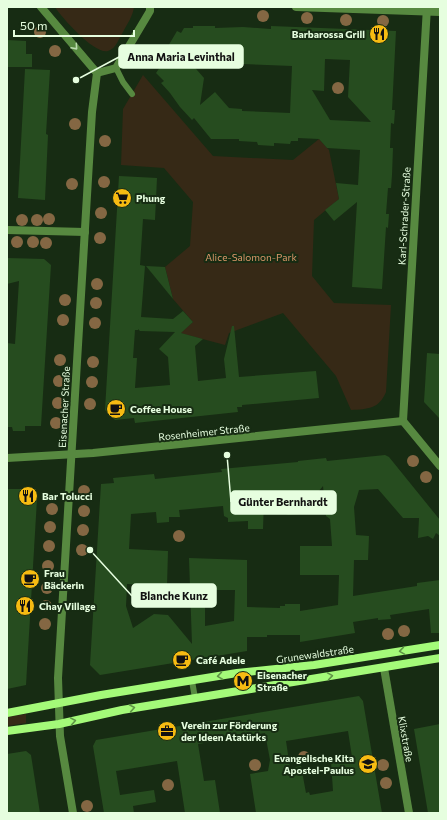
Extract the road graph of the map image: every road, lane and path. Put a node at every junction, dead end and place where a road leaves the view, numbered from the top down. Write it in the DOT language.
graph roads {
  1 [pos="41,7"];
  2 [pos="150,7"];
  3 [pos="296,7"];
  4 [pos="426,9"];
  5 [pos="440,12"];
  6 [pos="116,68"];
  7 [pos="97,73"];
  8 [pos="132,94"];
  9 [pos="7,230"];
  10 [pos="85,232"];
  11 [pos="403,421"];
  12 [pos="72,455"];
  13 [pos="7,458"];
  14 [pos="440,466"];
  15 [pos="440,645"];
  16 [pos="440,658"];
  17 [pos="384,668"];
  18 [pos="192,681"];
  19 [pos="195,698"];
  20 [pos="58,703"];
  21 [pos="7,713"];
  22 [pos="59,724"];
  23 [pos="7,731"];
  24 [pos="73,813"];
  25 [pos="409,813"];
  1 -- 7 [label="street, one-way"];
  2 -- 6 [label="street"];
  3 -- 4 [label="street"];
  4 -- 5 [label="street"];
  4 -- 11 [label="street, Karl-Schrader-Straße"];
  6 -- 7 [label="street"];
  6 -- 8 [label="lane"];
  7 -- 10 [label="street, Eisenacher Straße"];
  9 -- 10 [label="street"];
  10 -- 12 [label="street, Eisenacher Straße"];
  11 -- 12 [label="street, Rosenheimer Straße"];
  11 -- 14 [label="street"];
  12 -- 13 [label="street, Rosenheimer Straße"];
  12 -- 20 [label="street, Eisenacher Straße"];
  15 -- 18 [label="main road, Grunewaldstraße, one-way"];
  16 -- 17 [label="main road"];
  19 -- 17 [label="main road, one-way"];
  17 -- 25 [label="street, Klixstraße"];
  18 -- 19 [label="lane"];
  18 -- 20 [label="main road, Grunewaldstraße"];
  22 -- 19 [label="main road, one-way"];
  20 -- 21 [label="main road, Grunewaldstraße"];
  20 -- 22 [label="street, Eisenacher Straße"];
  22 -- 23 [label="main road"];
  22 -- 24 [label="street, Eisenacher Straße"];
}
